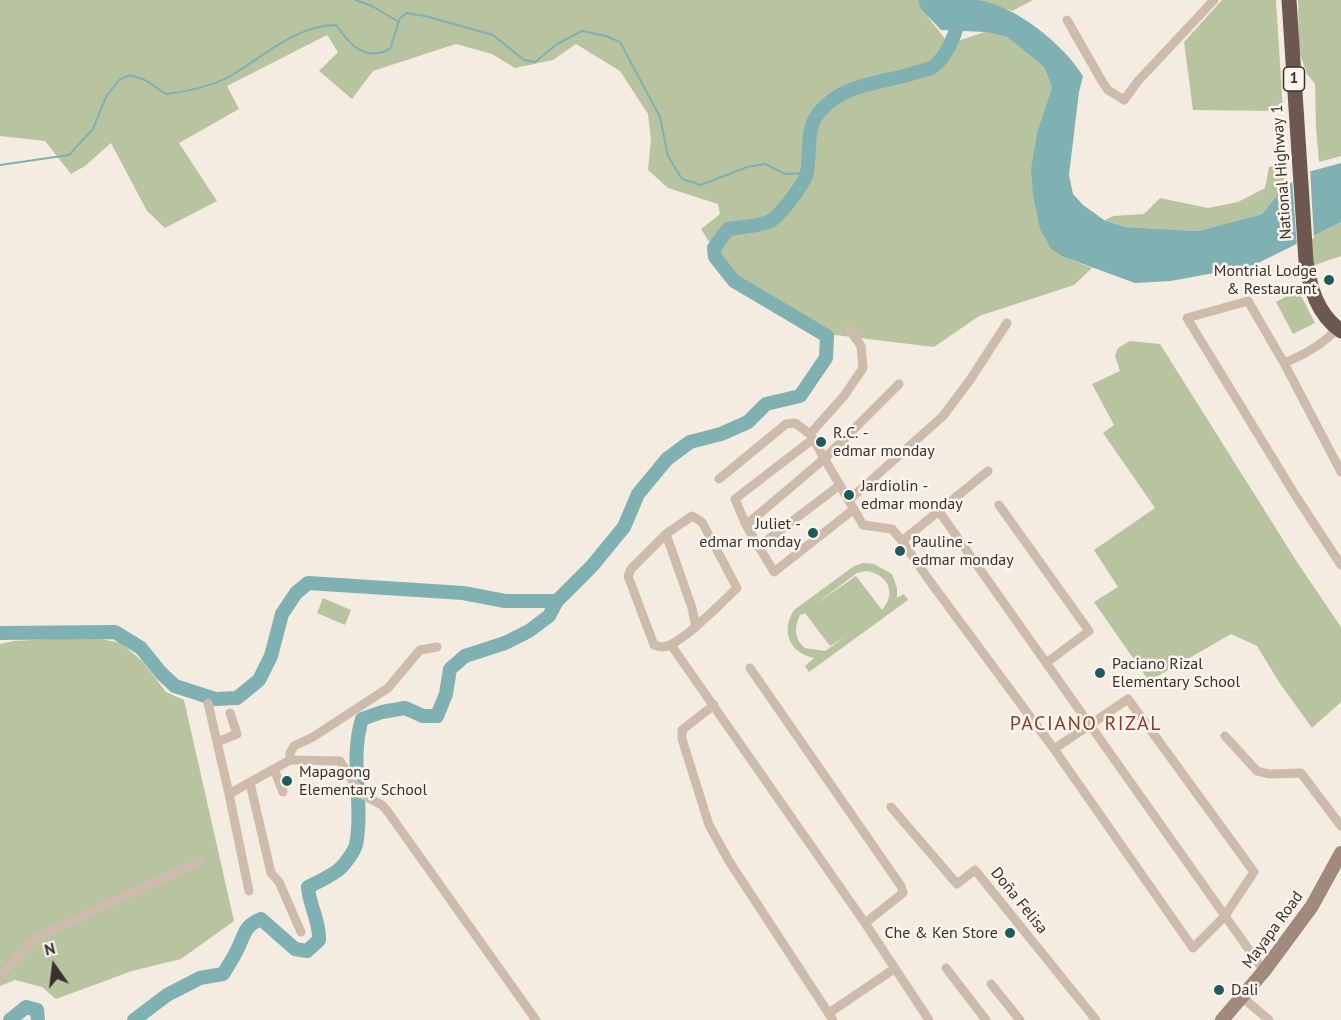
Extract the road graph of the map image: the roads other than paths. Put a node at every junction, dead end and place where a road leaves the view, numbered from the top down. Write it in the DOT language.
graph roads {
  1 [pos="1214,0"];
  2 [pos="1289,0"];
  3 [pos="1067,20"];
  4 [pos="1007,323"];
  5 [pos="849,329"];
  6 [pos="1339,330"];
  7 [pos="1284,363"];
  8 [pos="899,384"];
  9 [pos="812,436"];
  10 [pos="824,459"];
  11 [pos="988,471"];
  12 [pos="1341,472"];
  13 [pos="719,479"];
  14 [pos="840,485"];
  15 [pos="851,505"];
  16 [pos="999,505"];
  17 [pos="938,510"];
  18 [pos="746,525"];
  19 [pos="666,534"];
  20 [pos="902,540"];
  21 [pos="758,547"];
  22 [pos="1341,565"];
  23 [pos="696,627"];
  24 [pos="671,645"];
  25 [pos="437,647"];
  26 [pos="1046,663"];
  27 [pos="750,668"];
  28 [pos="208,703"];
  29 [pos="714,705"];
  30 [pos="230,713"];
  31 [pos="1090,725"];
  32 [pos="1225,736"];
  33 [pos="217,742"];
  34 [pos="1054,749"];
  35 [pos="290,760"];
  36 [pos="274,769"];
  37 [pos="250,783"];
  38 [pos="283,792"];
  39 [pos="229,794"];
  40 [pos="891,807"];
  41 [pos="1341,826"];
  42 [pos="1341,853"];
  43 [pos="200,861"];
  44 [pos="249,891"];
  45 [pos="1224,917"];
  46 [pos="865,923"];
  47 [pos="301,932"];
  48 [pos="946,968"];
  49 [pos="894,969"];
  50 [pos="1264,971"];
  51 [pos="0,977"];
  52 [pos="991,984"];
  53 [pos="1242,997"];
  54 [pos="831,1016"];
  55 [pos="536,1020"];
  56 [pos="929,1020"];
  57 [pos="986,1020"];
  58 [pos="1020,1020"];
  59 [pos="1096,1020"];
  60 [pos="1222,1020"];
  61 [pos="1269,1020"];
  1 -- 3 [label="street"];
  2 -- 6 [label="highway, National Highway 1 / 1"];
  4 -- 15 [label="street"];
  5 -- 9 [label="street"];
  6 -- 7 [label="street"];
  7 -- 12 [label="street"];
  7 -- 22 [label="street"];
  8 -- 10 [label="street"];
  9 -- 10 [label="street"];
  9 -- 13 [label="street"];
  9 -- 18 [label="street"];
  10 -- 14 [label="street"];
  10 -- 18 [label="street"];
  11 -- 17 [label="street"];
  14 -- 15 [label="street"];
  14 -- 21 [label="street"];
  15 -- 20 [label="street"];
  15 -- 21 [label="street"];
  16 -- 26 [label="street"];
  17 -- 20 [label="street"];
  17 -- 26 [label="street"];
  18 -- 21 [label="street"];
  19 -- 23 [label="street"];
  19 -- 23 [label="street"];
  19 -- 24 [label="street"];
  20 -- 34 [label="street"];
  23 -- 24 [label="street"];
  24 -- 29 [label="street"];
  25 -- 35 [label="street"];
  26 -- 31 [label="street"];
  27 -- 46 [label="street"];
  28 -- 33 [label="street"];
  29 -- 46 [label="street"];
  29 -- 54 [label="street"];
  30 -- 33 [label="street"];
  31 -- 34 [label="street"];
  31 -- 45 [label="street"];
  31 -- 45 [label="street"];
  32 -- 41 [label="street"];
  33 -- 39 [label="street"];
  34 -- 45 [label="street"];
  35 -- 36 [label="street"];
  35 -- 55 [label="street"];
  36 -- 37 [label="street"];
  36 -- 38 [label="street"];
  37 -- 39 [label="street"];
  37 -- 47 [label="street"];
  39 -- 44 [label="street"];
  40 -- 59 [label="street, Doña Felisa"];
  42 -- 50 [label="main road, Mayapa Road"];
  43 -- 51 [label="street"];
  45 -- 50 [label="street"];
  46 -- 49 [label="street"];
  48 -- 57 [label="street"];
  49 -- 54 [label="street"];
  49 -- 56 [label="street"];
  50 -- 53 [label="main road, Mayapa Road"];
  52 -- 58 [label="street"];
  53 -- 60 [label="main road, Mayapa Road"];
  53 -- 61 [label="street"];
}
